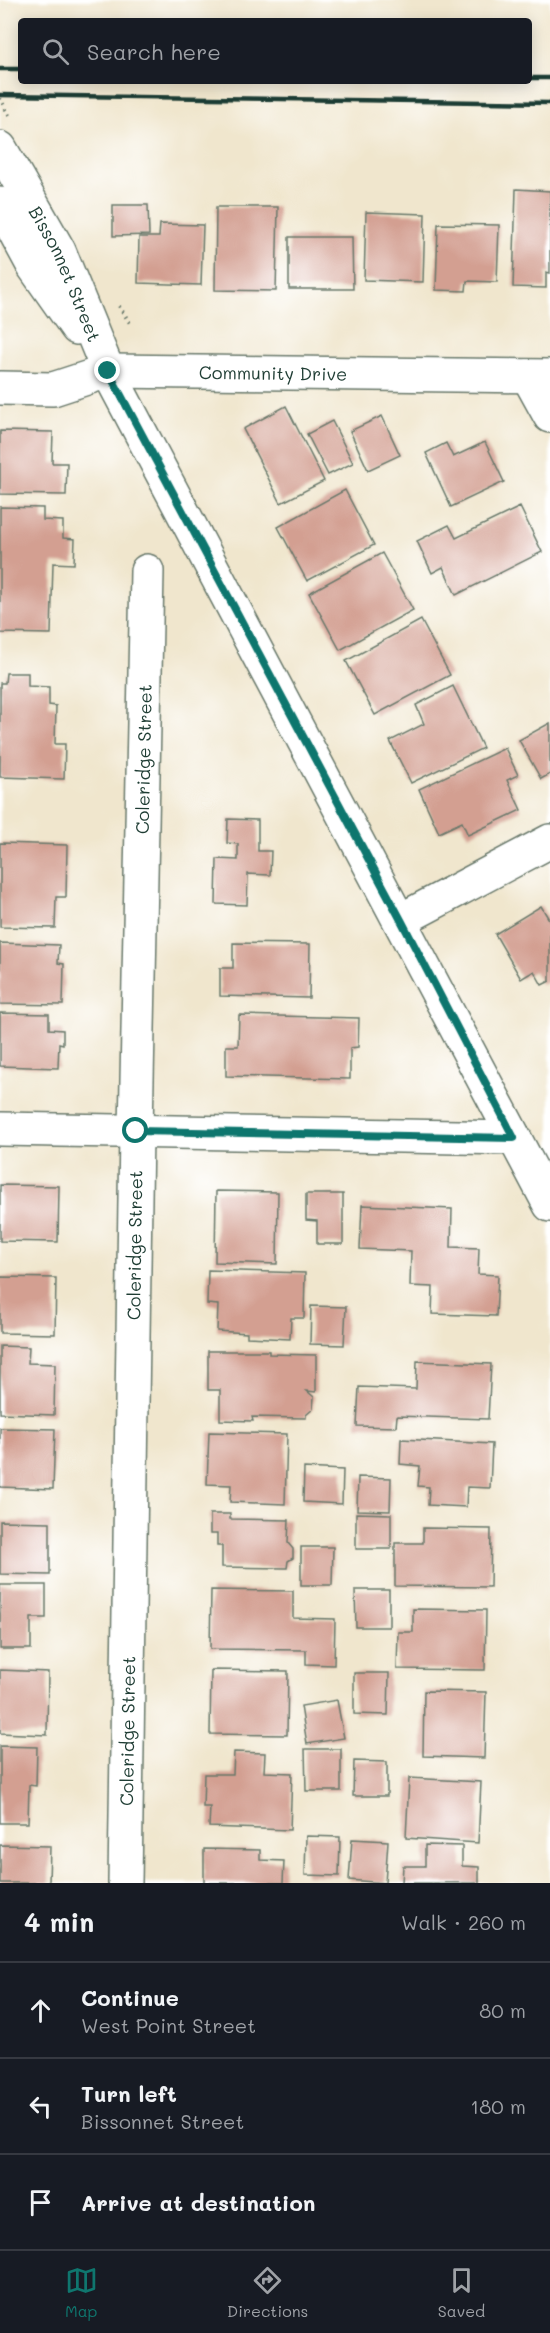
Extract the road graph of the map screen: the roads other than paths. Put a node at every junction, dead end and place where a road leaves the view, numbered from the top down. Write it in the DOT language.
graph roads {
  1 [pos="0,148"];
  2 [pos="0,204"];
  3 [pos="108,371"];
  4 [pos="539,376"];
  5 [pos="0,388"];
  6 [pos="550,416"];
  7 [pos="147,571"];
  8 [pos="550,841"];
  9 [pos="401,920"];
  10 [pos="0,1129"];
  11 [pos="136,1131"];
  12 [pos="514,1138"];
  13 [pos="550,1205"];
  14 [pos="125,1883"];
  1 -- 3 [label="street, Bissonnet Street"];
  2 -- 3 [label="street, Bissonnet Street"];
  3 -- 4 [label="street, Community Drive"];
  3 -- 5 [label="street, Community Drive"];
  3 -- 9 [label="street, Bissonnet Street"];
  4 -- 6 [label="street"];
  7 -- 11 [label="street, Coleridge Street"];
  8 -- 9 [label="street"];
  9 -- 12 [label="street, Bissonnet Street"];
  10 -- 11 [label="street"];
  11 -- 12 [label="street"];
  11 -- 14 [label="street, Coleridge Street"];
  12 -- 13 [label="street, Bissonnet Street"];
}
